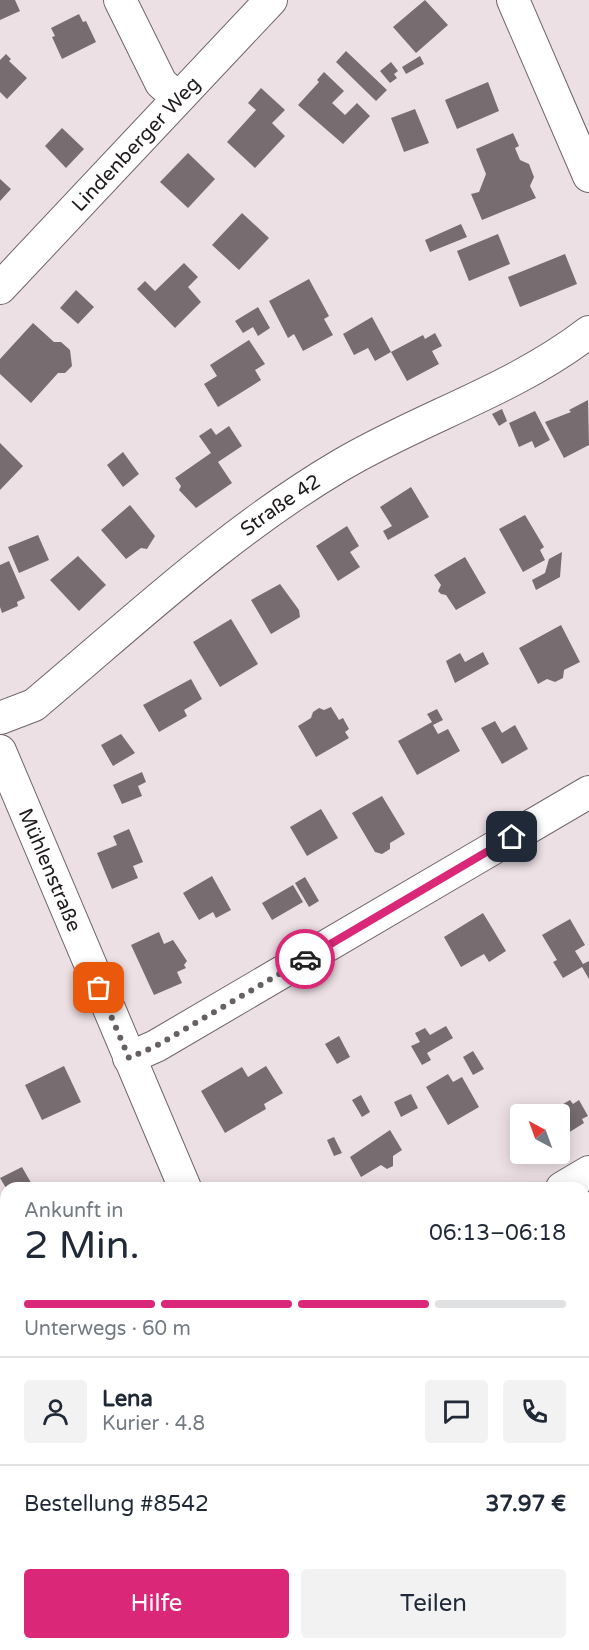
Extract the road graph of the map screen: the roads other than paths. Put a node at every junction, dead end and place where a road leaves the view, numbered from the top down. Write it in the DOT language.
graph roads {
  1 [pos="120,0"];
  2 [pos="271,0"];
  3 [pos="513,0"];
  4 [pos="178,98"];
  5 [pos="589,176"];
  6 [pos="0,288"];
  7 [pos="589,332"];
  8 [pos="0,718"];
  9 [pos="0,751"];
  10 [pos="589,792"];
  11 [pos="129,1058"];
  12 [pos="589,1172"];
  13 [pos="182,1182"];
  14 [pos="572,1182"];
  1 -- 4 [label="street"];
  2 -- 4 [label="street, Lindenberger Weg"];
  3 -- 5 [label="street"];
  4 -- 6 [label="street, Lindenberger Weg"];
  7 -- 8 [label="street, Straße 42"];
  9 -- 11 [label="street, Mühlenstraße"];
  10 -- 11 [label="street"];
  11 -- 13 [label="street, Mühlenstraße"];
  12 -- 14 [label="street"];
}
